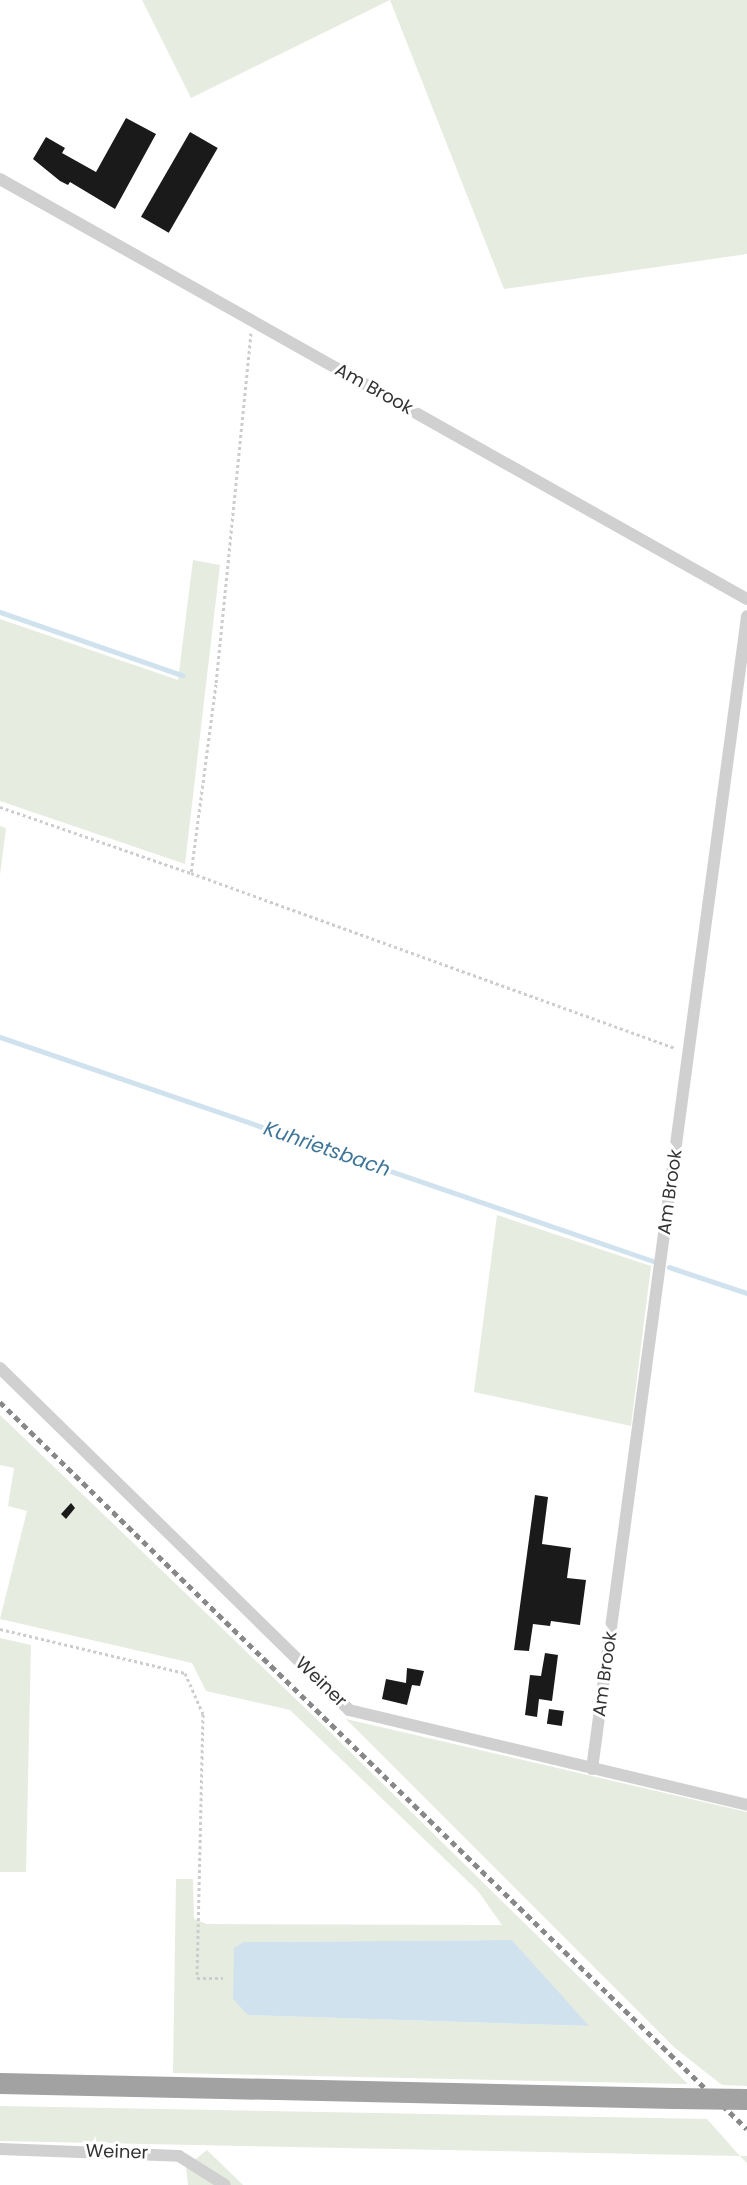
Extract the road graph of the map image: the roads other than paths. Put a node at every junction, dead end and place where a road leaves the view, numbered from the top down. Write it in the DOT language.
graph roads {
  1 [pos="0,178"];
  2 [pos="747,599"];
  3 [pos="747,616"];
  4 [pos="0,1368"];
  5 [pos="592,1769"];
  6 [pos="747,1805"];
  7 [pos="0,2083"];
  8 [pos="747,2099"];
  9 [pos="0,2149"];
  10 [pos="225,2185"];
  1 -- 2 [label="street, Am Brook"];
  3 -- 5 [label="street, Am Brook"];
  4 -- 5 [label="street, Weiner"];
  5 -- 6 [label="street, Weiner"];
  7 -- 8 [label="highway, bridge"];
  9 -- 10 [label="street, Weiner"];
}
